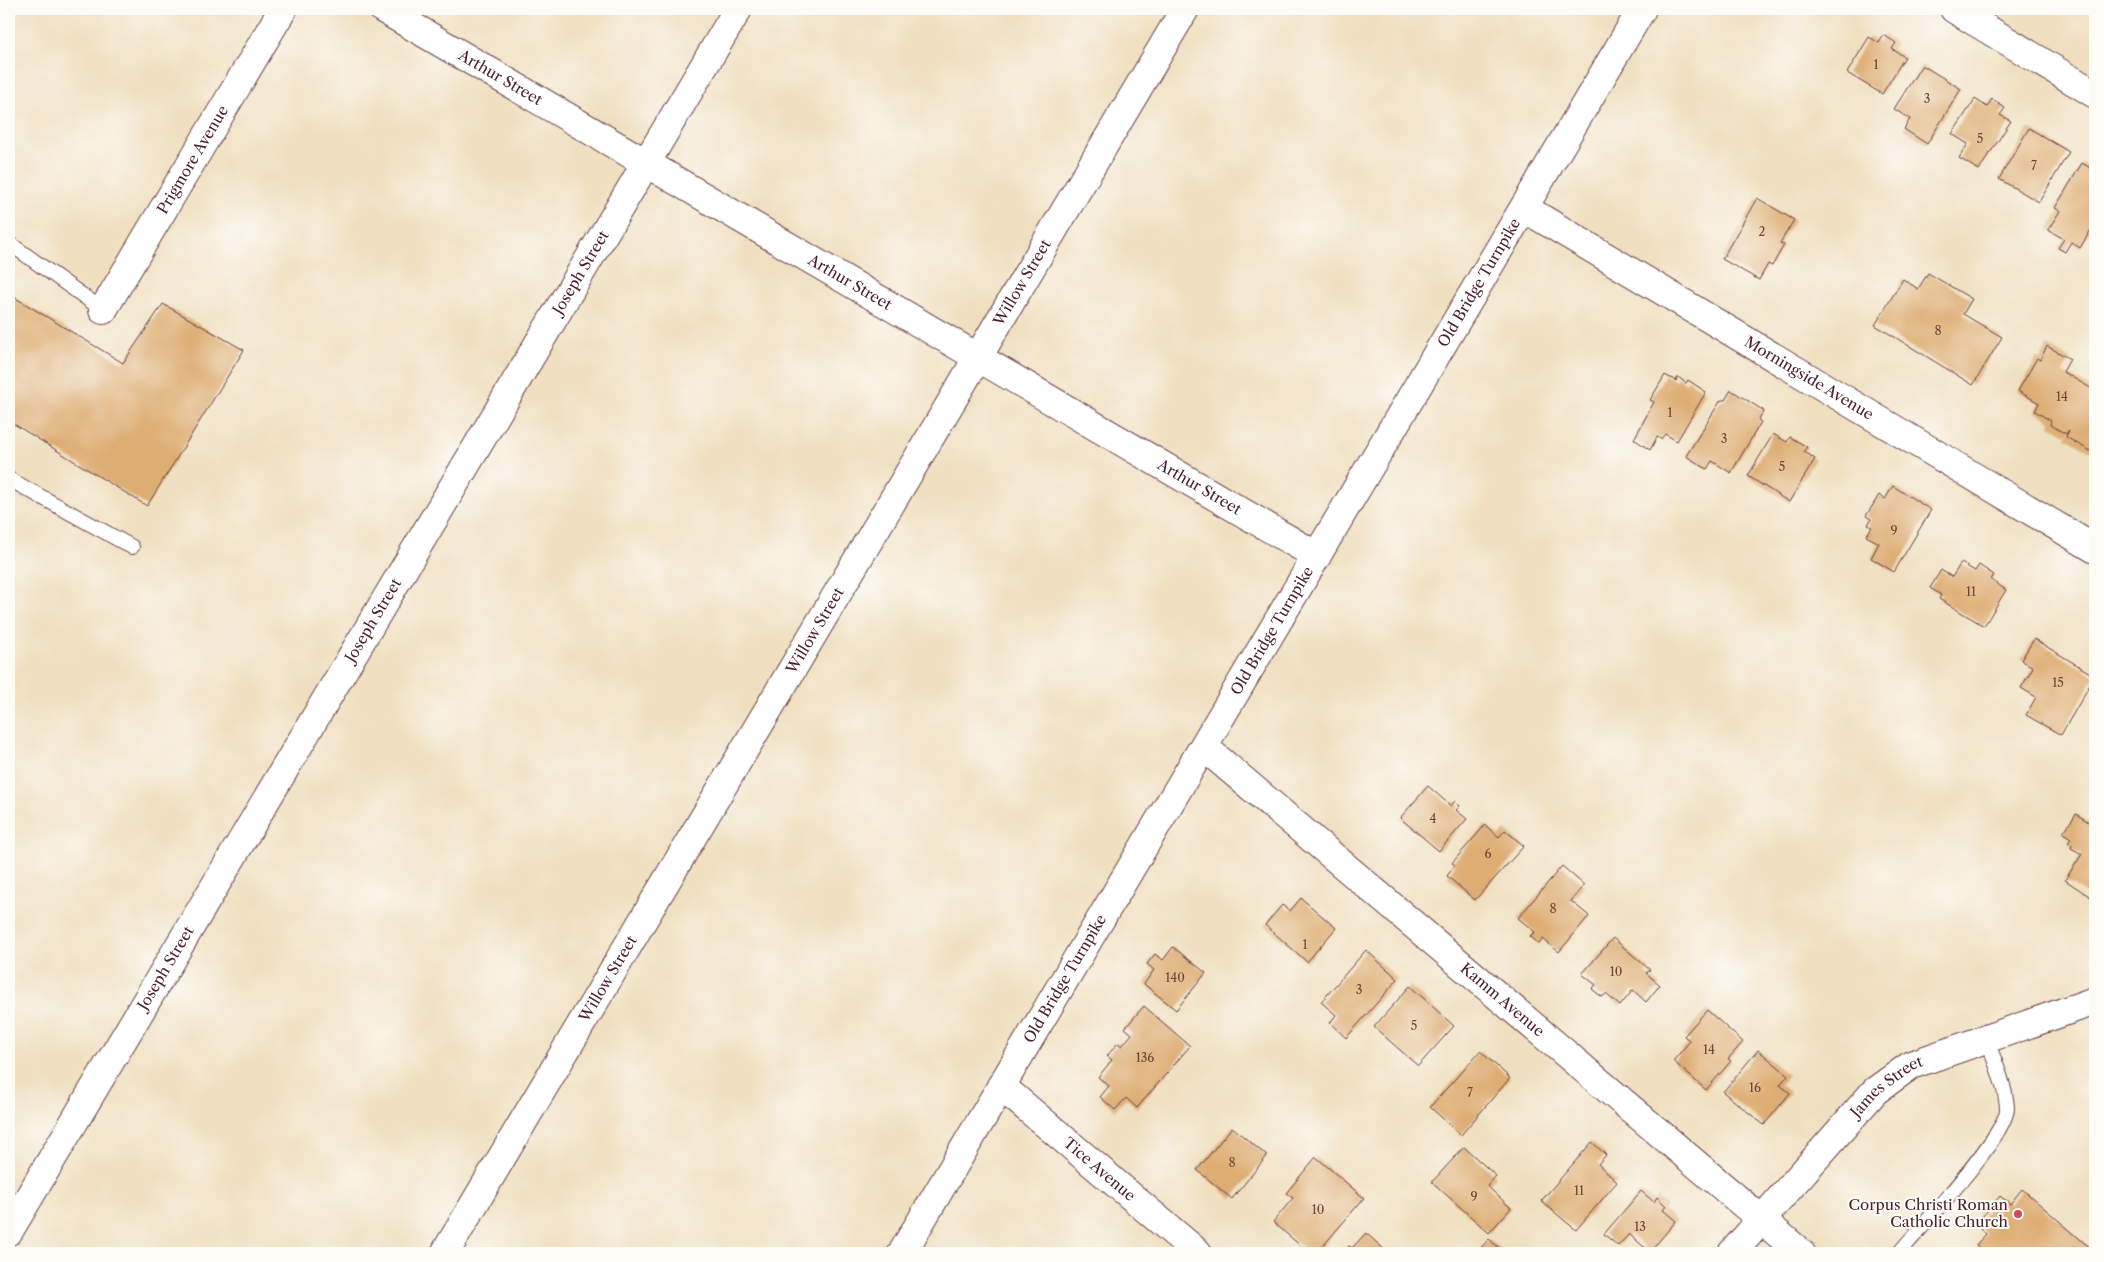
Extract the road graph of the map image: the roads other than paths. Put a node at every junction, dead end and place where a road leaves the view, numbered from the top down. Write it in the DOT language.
graph roads {
  1 [pos="283,9"];
  2 [pos="383,9"];
  3 [pos="738,9"];
  4 [pos="1185,9"];
  5 [pos="1642,9"];
  6 [pos="1954,9"];
  7 [pos="2095,94"];
  8 [pos="646,163"];
  9 [pos="1524,208"];
  10 [pos="9,243"];
  11 [pos="103,310"];
  12 [pos="977,358"];
  13 [pos="9,479"];
  14 [pos="132,547"];
  15 [pos="2095,549"];
  16 [pos="1317,556"];
  17 [pos="1204,747"];
  18 [pos="2095,1001"];
  19 [pos="1986,1039"];
  20 [pos="1001,1086"];
  21 [pos="1761,1219"];
  22 [pos="9,1231"];
  23 [pos="445,1253"];
  24 [pos="902,1253"];
  25 [pos="1198,1253"];
  26 [pos="1732,1253"];
  27 [pos="1801,1253"];
  28 [pos="1899,1253"];
  1 -- 11 [label="street, Prigmore Avenue"];
  2 -- 8 [label="street, Arthur Street"];
  3 -- 8 [label="street, Joseph Street"];
  4 -- 12 [label="street, Willow Street"];
  5 -- 9 [label="street, Old Bridge Turnpike"];
  6 -- 7 [label="street"];
  8 -- 12 [label="street, Arthur Street"];
  8 -- 22 [label="street, Joseph Street"];
  9 -- 15 [label="street, Morningside Avenue"];
  9 -- 16 [label="street, Old Bridge Turnpike"];
  10 -- 11 [label="lane"];
  12 -- 16 [label="street, Arthur Street"];
  12 -- 23 [label="street, Willow Street"];
  13 -- 14 [label="lane"];
  16 -- 17 [label="street, Old Bridge Turnpike"];
  17 -- 20 [label="street, Old Bridge Turnpike"];
  17 -- 21 [label="street, Kamm Avenue"];
  18 -- 19 [label="street, James Street"];
  19 -- 21 [label="street, James Street"];
  19 -- 28 [label="lane"];
  20 -- 24 [label="street, Old Bridge Turnpike"];
  20 -- 25 [label="street, Tice Avenue"];
  21 -- 26 [label="street, James Street"];
  21 -- 27 [label="street, Kamm Avenue"];
}
